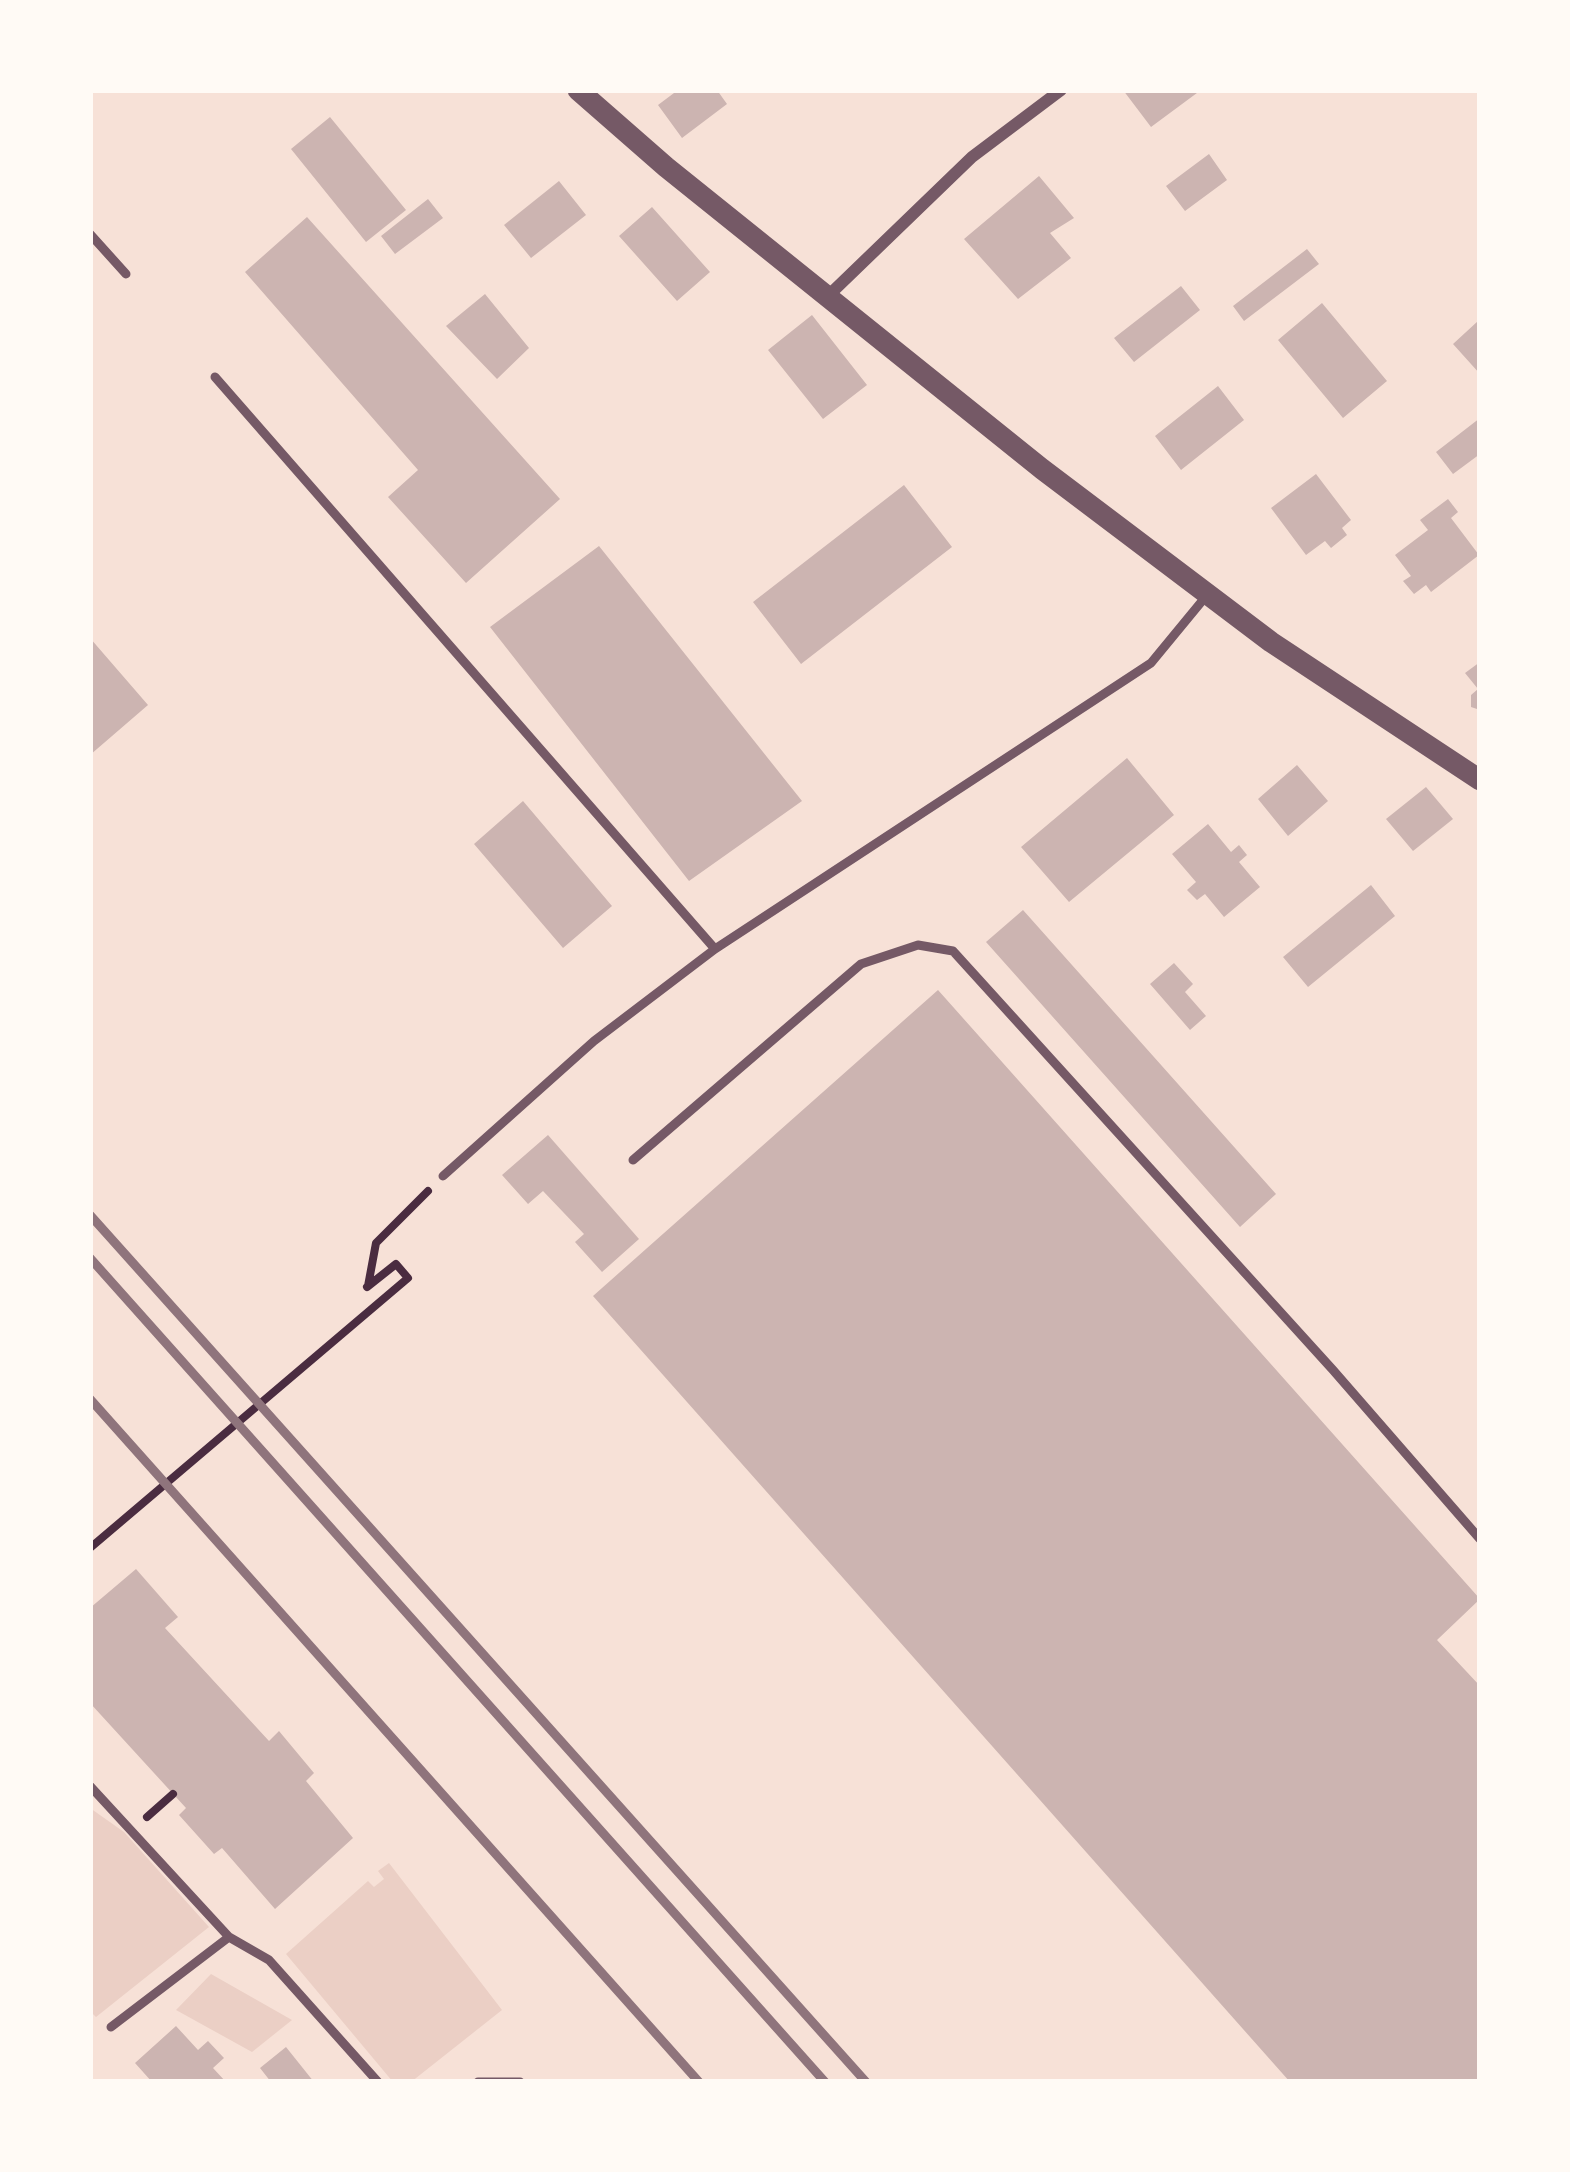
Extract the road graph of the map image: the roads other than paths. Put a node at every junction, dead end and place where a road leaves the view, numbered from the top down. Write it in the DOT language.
graph roads {
  1 [pos="578,90"];
  2 [pos="1061,90"];
  3 [pos="90,234"];
  4 [pos="127,274"];
  5 [pos="828,296"];
  6 [pos="215,377"];
  7 [pos="1207,596"];
  8 [pos="1480,780"];
  9 [pos="715,949"];
  10 [pos="634,1160"];
  11 [pos="442,1176"];
  12 [pos="1480,1539"];
  13 [pos="90,1786"];
  14 [pos="229,1936"];
  15 [pos="111,2027"];
  16 [pos="378,2082"];
  17 [pos="478,2082"];
  18 [pos="520,2082"];
  1 -- 5 [label="street"];
  2 -- 5 [label="street"];
  3 -- 4 [label="lane"];
  5 -- 7 [label="street"];
  6 -- 9 [label="lane"];
  7 -- 8 [label="street"];
  7 -- 9 [label="lane"];
  9 -- 11 [label="lane"];
  10 -- 12 [label="lane"];
  13 -- 14 [label="lane"];
  14 -- 15 [label="lane"];
  14 -- 16 [label="lane"];
  17 -- 18 [label="lane"];
}
